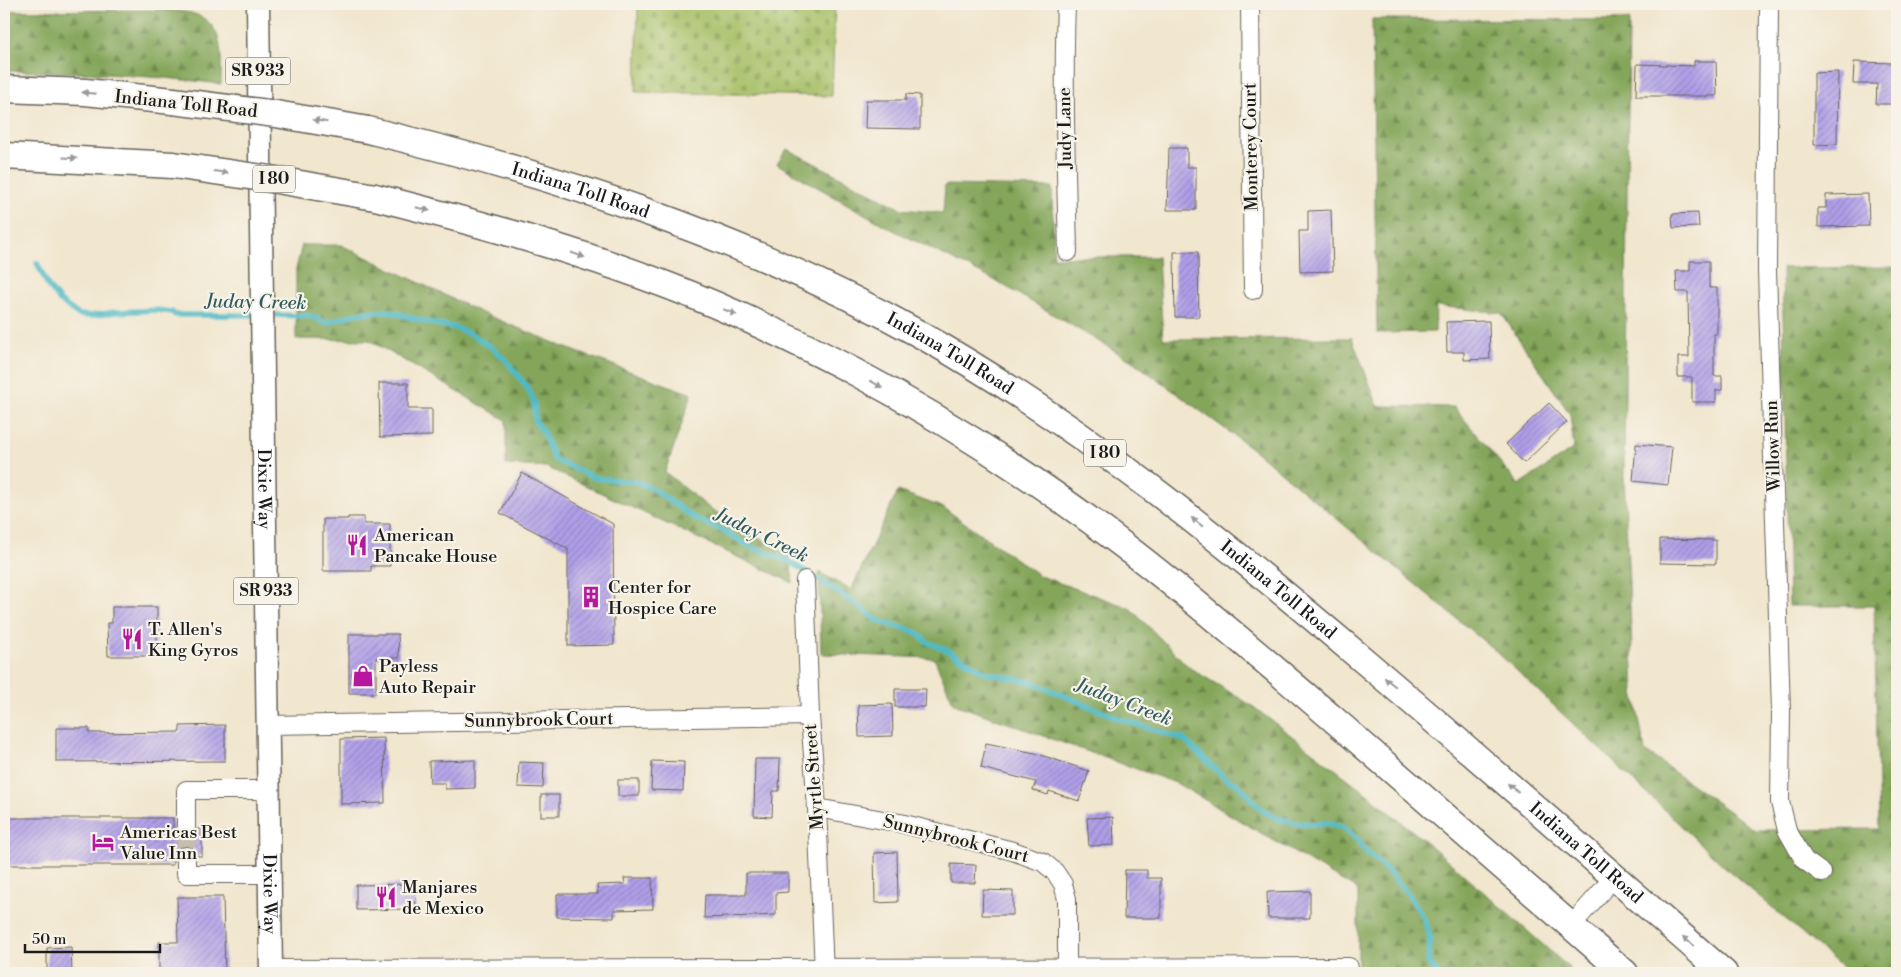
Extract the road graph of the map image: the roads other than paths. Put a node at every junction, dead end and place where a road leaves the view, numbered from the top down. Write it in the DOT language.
graph roads {
  1 [pos="258,4"];
  2 [pos="1066,4"];
  3 [pos="1250,4"];
  4 [pos="1769,4"];
  5 [pos="4,89"];
  6 [pos="12,158"];
  7 [pos="1068,252"];
  8 [pos="1253,290"];
  9 [pos="805,580"];
  10 [pos="810,716"];
  11 [pos="268,725"];
  12 [pos="269,790"];
  13 [pos="817,808"];
  14 [pos="186,829"];
  15 [pos="186,856"];
  16 [pos="1822,873"];
  17 [pos="270,874"];
  18 [pos="1614,877"];
  19 [pos="1571,926"];
  20 [pos="1067,967"];
  21 [pos="1350,967"];
  22 [pos="824,970"];
  23 [pos="271,971"];
  24 [pos="1624,973"];
  25 [pos="1724,973"];
  1 -- 11 [label="main road, Dixie Way / SR 933"];
  2 -- 7 [label="street, Judy Lane"];
  3 -- 8 [label="street, Monterey Court"];
  4 -- 16 [label="street, Willow Run"];
  18 -- 5 [label="highway, Indiana Toll Road / I 80, one-way, bridge"];
  6 -- 19 [label="highway, I 80, one-way, bridge"];
  9 -- 10 [label="street, Myrtle Street"];
  10 -- 11 [label="street, Sunnybrook Court"];
  10 -- 13 [label="street, Myrtle Street"];
  11 -- 12 [label="main road, Dixie Way / SR 933"];
  12 -- 14 [label="street"];
  12 -- 17 [label="main road, Dixie Way / SR 933"];
  13 -- 20 [label="street, Sunnybrook Court"];
  13 -- 22 [label="street, Myrtle Street"];
  15 -- 17 [label="street"];
  17 -- 23 [label="main road, Dixie Way / SR 933"];
  18 -- 19 [label="street"];
  25 -- 18 [label="highway, Indiana Toll Road / I 80, one-way"];
  19 -- 24 [label="highway, I 80"];
  20 -- 21 [label="street"];
  20 -- 22 [label="street"];
  22 -- 23 [label="street"];
}
